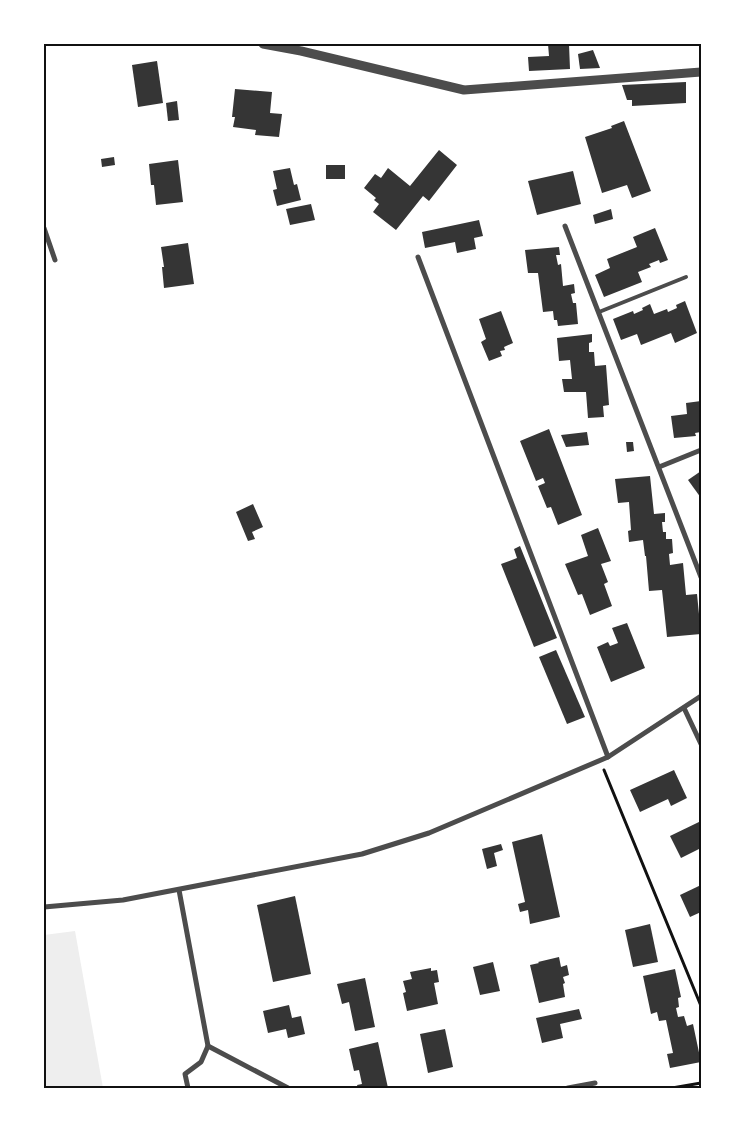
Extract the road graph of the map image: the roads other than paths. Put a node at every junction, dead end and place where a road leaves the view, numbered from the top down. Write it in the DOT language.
graph roads {
  1 [pos="263,44"];
  2 [pos="701,72"];
  3 [pos="566,226"];
  4 [pos="44,228"];
  5 [pos="418,257"];
  6 [pos="55,260"];
  7 [pos="686,277"];
  8 [pos="599,312"];
  9 [pos="701,450"];
  10 [pos="659,467"];
  11 [pos="701,577"];
  12 [pos="701,696"];
  13 [pos="684,708"];
  14 [pos="701,744"];
  15 [pos="608,757"];
  16 [pos="179,890"];
  17 [pos="44,907"];
  18 [pos="208,1046"];
  19 [pos="595,1083"];
  20 [pos="188,1088"];
  21 [pos="285,1088"];
  22 [pos="568,1088"];
  1 -- 2 [label="street"];
  3 -- 8 [label="street"];
  4 -- 6 [label="street"];
  5 -- 15 [label="street"];
  7 -- 8 [label="lane"];
  8 -- 10 [label="street"];
  9 -- 10 [label="street"];
  10 -- 11 [label="street"];
  12 -- 13 [label="street"];
  13 -- 14 [label="street"];
  13 -- 15 [label="street"];
  15 -- 16 [label="street"];
  16 -- 17 [label="street"];
  16 -- 18 [label="street"];
  18 -- 20 [label="street"];
  18 -- 21 [label="street"];
  19 -- 22 [label="street"];
}
